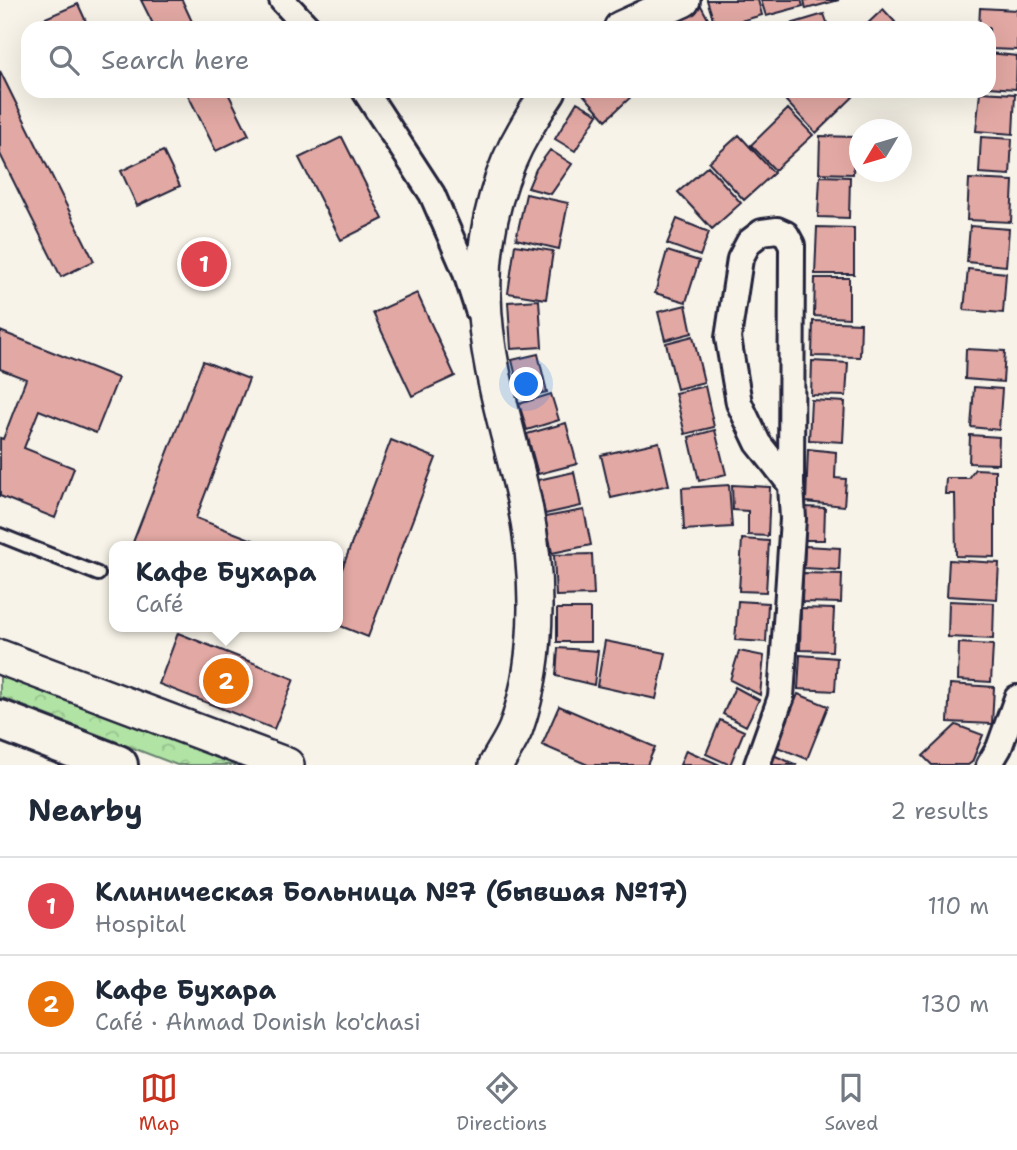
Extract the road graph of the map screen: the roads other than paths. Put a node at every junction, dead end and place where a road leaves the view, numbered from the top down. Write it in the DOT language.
graph roads {
  1 [pos="282,0"];
  2 [pos="682,0"];
  3 [pos="302,21"];
  4 [pos="636,21"];
  5 [pos="370,98"];
  6 [pos="545,98"];
  7 [pos="487,336"];
  8 [pos="791,485"];
  9 [pos="0,535"];
  10 [pos="98,573"];
  11 [pos="0,657"];
  12 [pos="1017,702"];
  13 [pos="0,720"];
  14 [pos="118,765"];
  15 [pos="288,765"];
  16 [pos="496,765"];
  17 [pos="757,765"];
  18 [pos="989,765"];
  1 -- 3 [label="street"];
  2 -- 4 [label="main road"];
  5 -- 7 [label="street"];
  6 -- 7 [label="main road"];
  7 -- 16 [label="main road"];
  8 -- 8 [label="street"];
  8 -- 17 [label="street"];
  9 -- 10 [label="lane"];
  11 -- 15 [label="main road"];
  12 -- 18 [label="street"];
  13 -- 14 [label="main road"];
}
